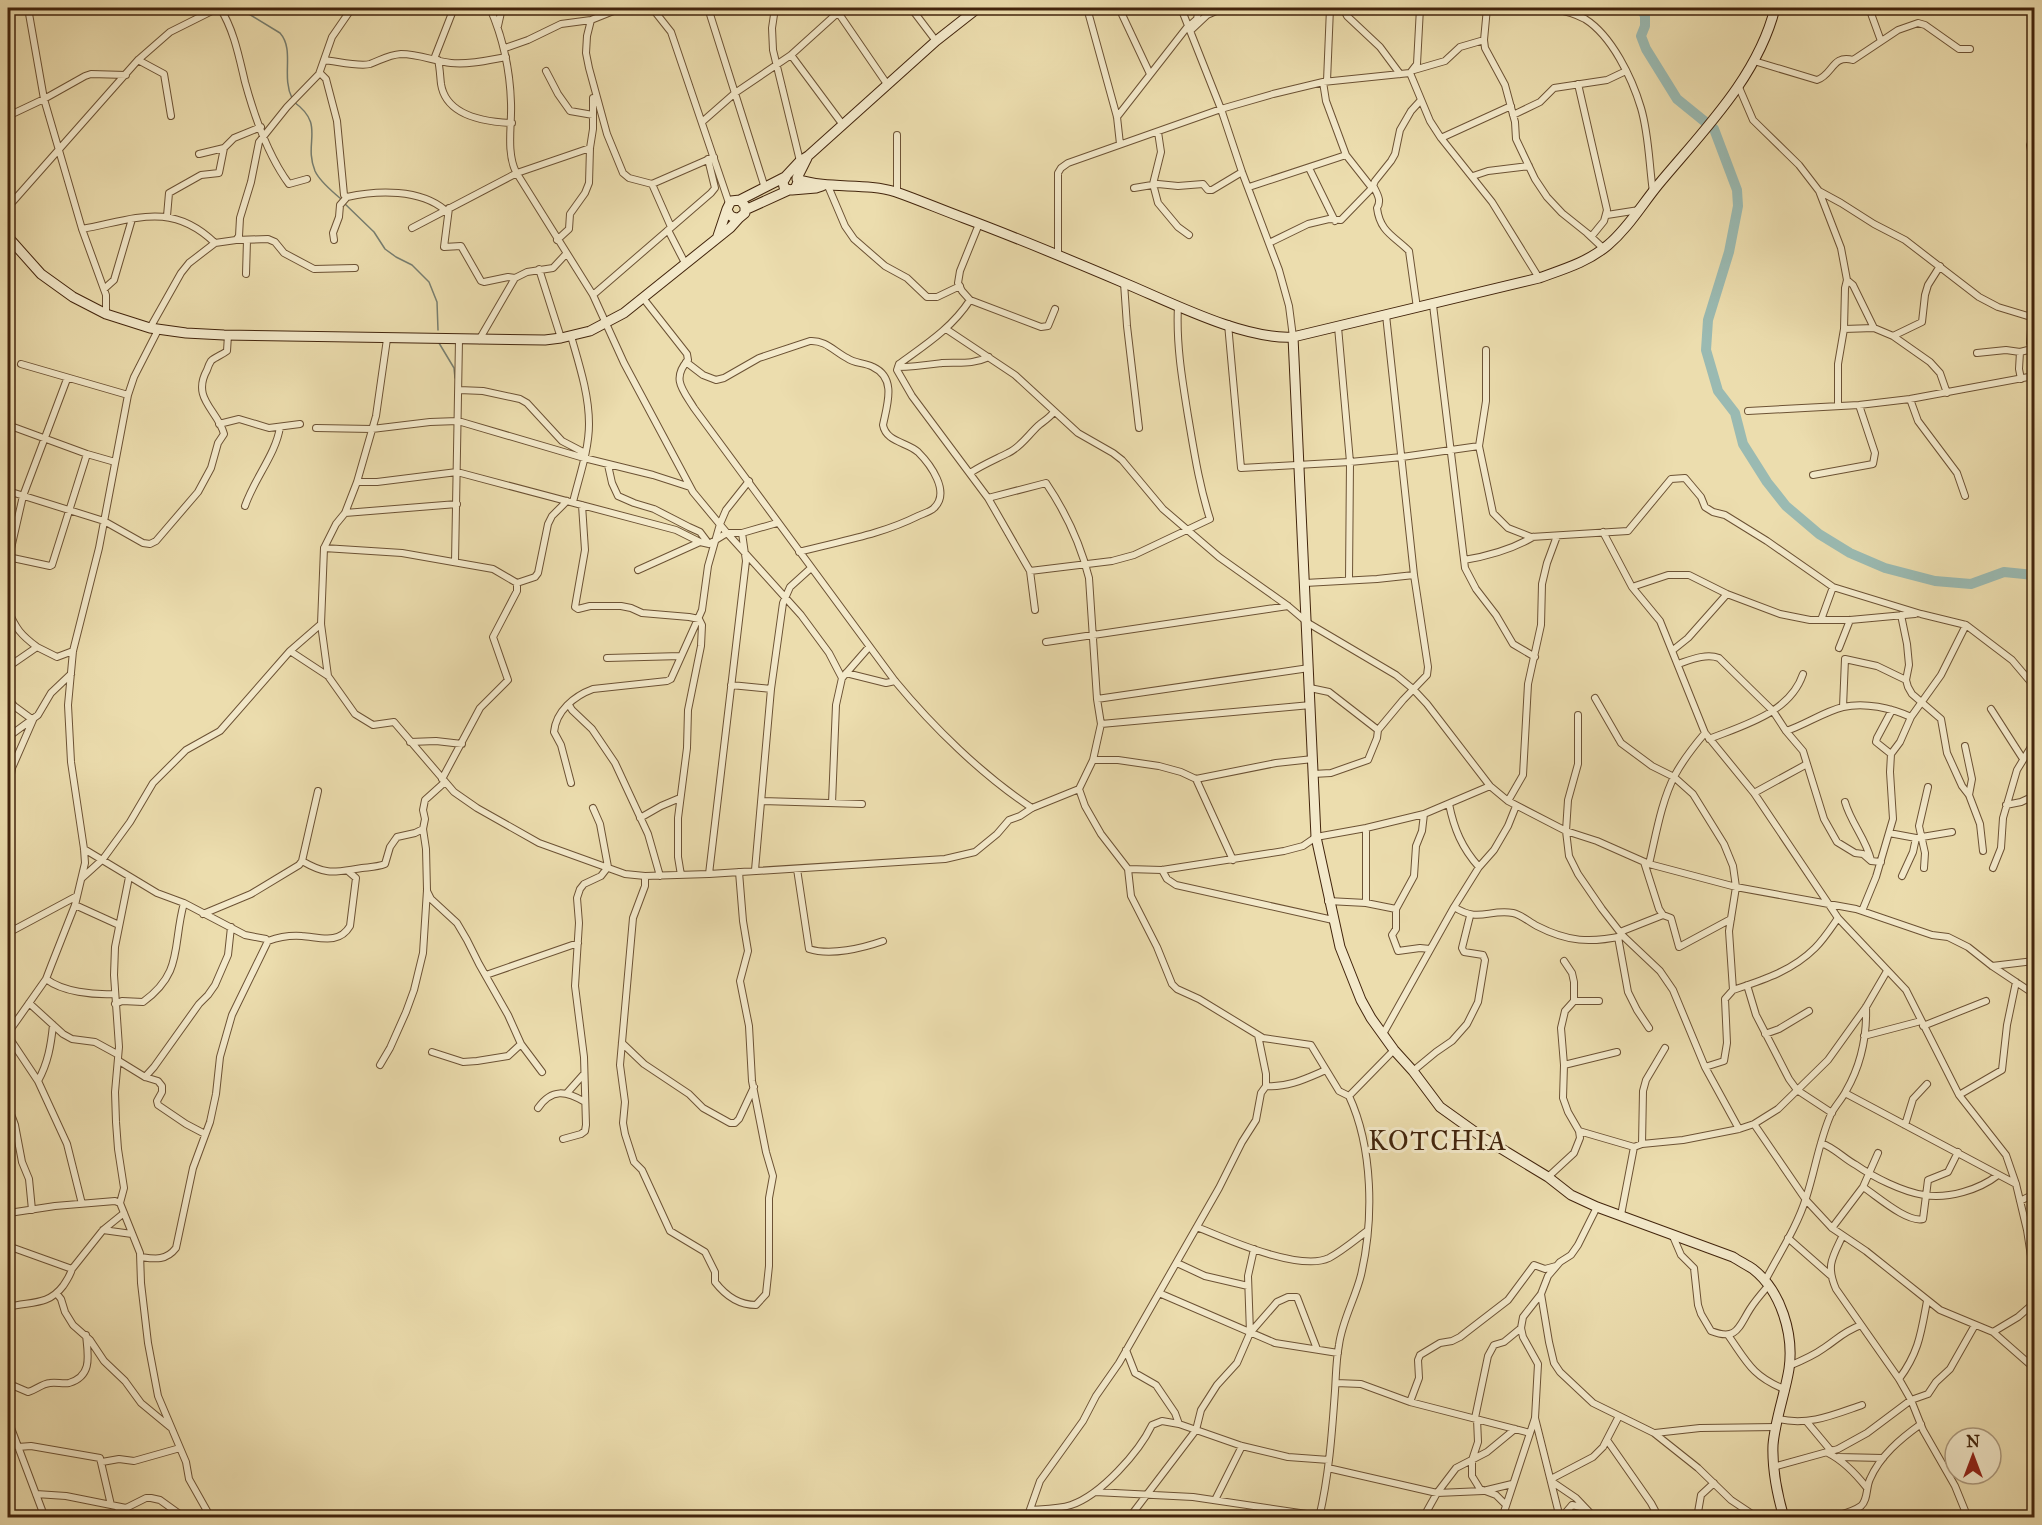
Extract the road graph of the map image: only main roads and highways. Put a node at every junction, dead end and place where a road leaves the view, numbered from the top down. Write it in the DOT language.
graph roads {
  1 [pos="978,8"];
  2 [pos="1775,8"];
  3 [pos="804,158"];
  4 [pos="785,177"];
  5 [pos="797,178"];
  6 [pos="825,186"];
  7 [pos="790,190"];
  8 [pos="733,203"];
  9 [pos="742,214"];
  10 [pos="718,236"];
  11 [pos="8,237"];
  12 [pos="1293,337"];
  13 [pos="1784,1518"];
  1 -- 3 [label="main road"];
  2 -- 12 [label="main road"];
  3 -- 4 [label="main road"];
  3 -- 5 [label="main road"];
  4 -- 5 [label="main road"];
  4 -- 7 [label="main road"];
  4 -- 8 [label="main road"];
  5 -- 6 [label="main road"];
  5 -- 7 [label="main road"];
  6 -- 7 [label="main road"];
  6 -- 12 [label="main road"];
  7 -- 9 [label="main road"];
  8 -- 9 [label="main road"];
  8 -- 9 [label="main road"];
  8 -- 10 [label="main road"];
  9 -- 10 [label="main road"];
  10 -- 11 [label="main road"];
  12 -- 13 [label="main road"];
}
